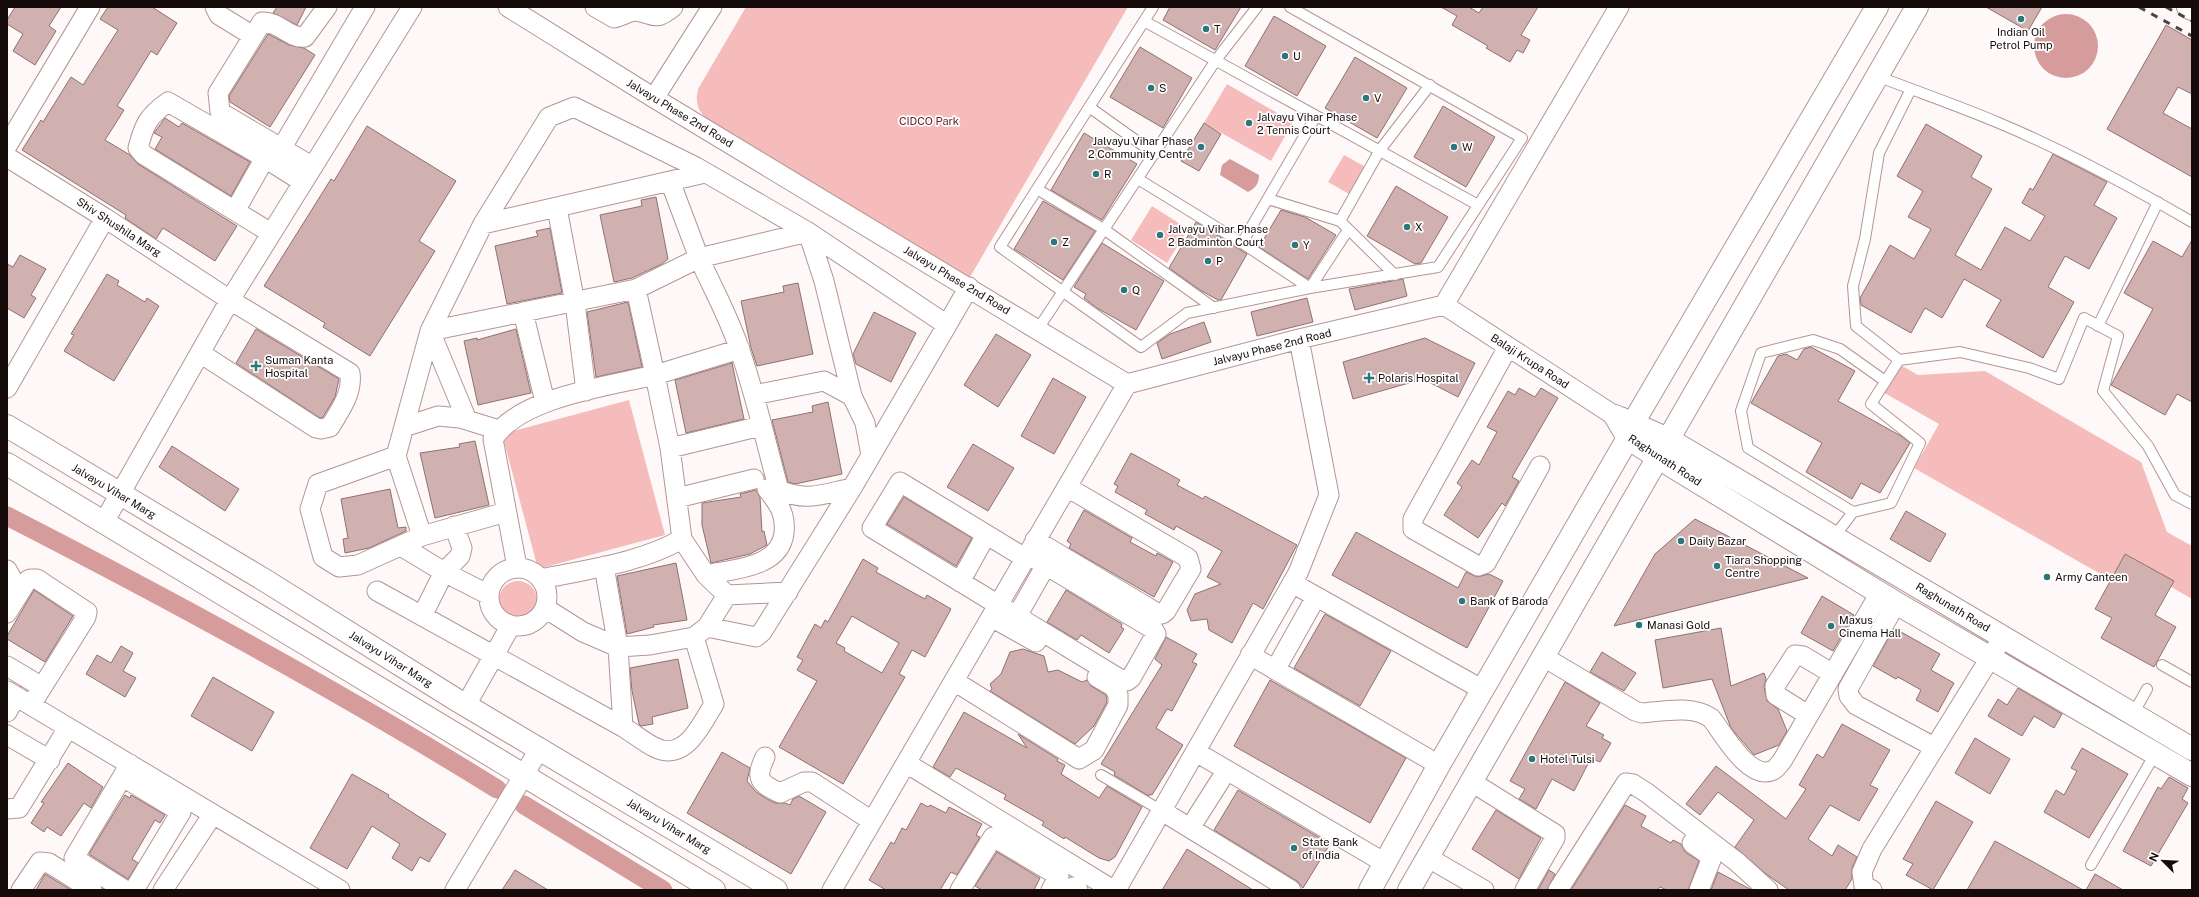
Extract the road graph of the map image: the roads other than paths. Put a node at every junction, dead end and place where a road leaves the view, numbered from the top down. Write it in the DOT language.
graph roads {
  1 [pos="90,7"];
  2 [pos="215,7"];
  3 [pos="327,7"];
  4 [pos="365,7"];
  5 [pos="508,7"];
  6 [pos="595,7"];
  7 [pos="673,7"];
  8 [pos="712,7"];
  9 [pos="1153,7"];
  10 [pos="1256,7"];
  11 [pos="1290,7"];
  12 [pos="1619,7"];
  13 [pos="1877,7"];
  14 [pos="1917,7"];
  15 [pos="2188,7"];
  16 [pos="406,9"];
  17 [pos="2192,9"];
  18 [pos="1144,21"];
  19 [pos="253,36"];
  20 [pos="1216,60"];
  21 [pos="1877,76"];
  22 [pos="1430,86"];
  23 [pos="1911,89"];
  24 [pos="654,98"];
  25 [pos="1089,107"];
  26 [pos="1316,116"];
  27 [pos="7,146"];
  28 [pos="1380,150"];
  29 [pos="273,153"];
  30 [pos="1155,154"];
  31 [pos="7,157"];
  32 [pos="705,173"];
  33 [pos="308,175"];
  34 [pos="1138,179"];
  35 [pos="670,181"];
  36 [pos="1037,189"];
  37 [pos="1268,199"];
  38 [pos="2158,202"];
  39 [pos="1478,204"];
  40 [pos="557,208"];
  41 [pos="235,211"];
  42 [pos="105,218"];
  43 [pos="1340,221"];
  44 [pos="2192,222"];
  45 [pos="484,224"];
  46 [pos="1105,230"];
  47 [pos="1348,230"];
  48 [pos="808,232"];
  49 [pos="272,233"];
  50 [pos="1242,243"];
  51 [pos="699,258"];
  52 [pos="1395,275"];
  53 [pos="969,287"];
  54 [pos="1310,288"];
  55 [pos="636,289"];
  56 [pos="1065,292"];
  57 [pos="230,300"];
  58 [pos="575,303"];
  59 [pos="1444,306"];
  60 [pos="1214,308"];
  61 [pos="523,312"];
  62 [pos="947,325"];
  63 [pos="2098,326"];
  64 [pos="1038,329"];
  65 [pos="430,331"];
  66 [pos="1299,339"];
  67 [pos="1508,347"];
  68 [pos="740,349"];
  69 [pos="200,353"];
  70 [pos="1899,360"];
  71 [pos="655,375"];
  72 [pos="1885,381"];
  73 [pos="1127,384"];
  74 [pos="7,388"];
  75 [pos="586,391"];
  76 [pos="754,395"];
  77 [pos="852,396"];
  78 [pos="545,402"];
  79 [pos="467,420"];
  80 [pos="7,426"];
  81 [pos="761,426"];
  82 [pos="1625,426"];
  83 [pos="404,427"];
  84 [pos="498,430"];
  85 [pos="670,448"];
  86 [pos="1663,448"];
  87 [pos="871,455"];
  88 [pos="396,456"];
  89 [pos="7,464"];
  90 [pos="1540,466"];
  91 [pos="1067,487"];
  92 [pos="852,488"];
  93 [pos="120,494"];
  94 [pos="677,498"];
  95 [pos="2192,504"];
  96 [pos="506,512"];
  97 [pos="1853,512"];
  98 [pos="104,522"];
  99 [pos="454,526"];
  100 [pos="986,535"];
  101 [pos="422,536"];
  102 [pos="1834,537"];
  103 [pos="682,539"];
  104 [pos="401,546"];
  105 [pos="1029,551"];
  106 [pos="1046,565"];
  107 [pos="604,566"];
  108 [pos="517,567"];
  109 [pos="7,570"];
  110 [pos="444,572"];
  111 [pos="706,575"];
  112 [pos="541,579"];
  113 [pos="960,582"];
  114 [pos="1292,583"];
  115 [pos="7,586"];
  116 [pos="377,591"];
  117 [pos="788,592"];
  118 [pos="489,595"];
  119 [pos="727,595"];
  120 [pos="1316,596"];
  121 [pos="1888,598"];
  122 [pos="545,608"];
  123 [pos="994,610"];
  124 [pos="7,613"];
  125 [pos="422,616"];
  126 [pos="1017,616"];
  127 [pos="507,623"];
  128 [pos="701,632"];
  129 [pos="2003,637"];
  130 [pos="618,647"];
  131 [pos="490,653"];
  132 [pos="1250,655"];
  133 [pos="1542,656"];
  134 [pos="1989,658"];
  135 [pos="2162,665"];
  136 [pos="7,666"];
  137 [pos="1275,670"];
  138 [pos="1833,674"];
  139 [pos="954,681"];
  140 [pos="2192,682"];
  141 [pos="42,687"];
  142 [pos="2147,689"];
  143 [pos="1483,690"];
  144 [pos="15,701"];
  145 [pos="461,702"];
  146 [pos="2133,714"];
  147 [pos="1808,715"];
  148 [pos="623,727"];
  149 [pos="68,728"];
  150 [pos="7,735"];
  151 [pos="1934,747"];
  152 [pos="540,748"];
  153 [pos="2192,749"];
  154 [pos="1196,752"];
  155 [pos="2155,754"];
  156 [pos="766,757"];
  157 [pos="50,760"];
  158 [pos="906,763"];
  159 [pos="1439,765"];
  160 [pos="1227,770"];
  161 [pos="126,771"];
  162 [pos="1101,775"];
  163 [pos="2192,775"];
  164 [pos="520,781"];
  165 [pos="1470,781"];
  166 [pos="7,809"];
  167 [pos="1162,811"];
  168 [pos="214,814"];
  169 [pos="872,821"];
  170 [pos="1190,828"];
  171 [pos="1704,844"];
  172 [pos="1427,857"];
  173 [pos="1385,863"];
  174 [pos="2091,865"];
  175 [pos="21,890"];
  176 [pos="92,890"];
  177 [pos="125,890"];
  178 [pos="134,890"];
  179 [pos="163,890"];
  180 [pos="340,890"];
  181 [pos="455,890"];
  182 [pos="714,890"];
  183 [pos="776,890"];
  184 [pos="832,890"];
  185 [pos="960,890"];
  186 [pos="1051,890"];
  187 [pos="1072,890"];
  188 [pos="1078,890"];
  189 [pos="1113,890"];
  190 [pos="1116,890"];
  191 [pos="1291,890"];
  192 [pos="1370,890"];
  193 [pos="1409,890"];
  194 [pos="1484,890"];
  195 [pos="1525,890"];
  196 [pos="1558,890"];
  197 [pos="1699,890"];
  198 [pos="1768,890"];
  199 [pos="1872,890"];
  1 -- 27 [label="street"];
  2 -- 19 [label="street"];
  3 -- 19 [label="street"];
  4 -- 29 [label="street"];
  5 -- 24 [label="street, Jalvayu Phase 2nd Road"];
  6 -- 7 [label="street"];
  8 -- 24 [label="street"];
  9 -- 18 [label="lane"];
  10 -- 20 [label="lane"];
  11 -- 22 [label="lane"];
  12 -- 59 [label="street"];
  13 -- 82 [label="main road"];
  14 -- 21 [label="main road"];
  15 -- 17 [label="main road"];
  16 -- 33 [label="street"];
  18 -- 20 [label="lane"];
  18 -- 25 [label="lane"];
  19 -- 29 [label="street"];
  20 -- 26 [label="lane"];
  20 -- 30 [label="lane"];
  21 -- 23 [label="lane"];
  21 -- 86 [label="main road"];
  22 -- 28 [label="lane"];
  22 -- 39 [label="lane"];
  23 -- 38 [label="lane"];
  23 -- 70 [label="lane"];
  24 -- 53 [label="street, Jalvayu Phase 2nd Road"];
  25 -- 30 [label="lane"];
  25 -- 36 [label="lane"];
  26 -- 28 [label="lane"];
  26 -- 37 [label="lane"];
  28 -- 39 [label="lane"];
  28 -- 43 [label="lane"];
  29 -- 33 [label="street"];
  29 -- 41 [label="street"];
  29 -- 41 [label="street"];
  30 -- 34 [label="lane"];
  31 -- 42 [label="street, Shiv Shushila Marg"];
  32 -- 35 [label="street"];
  32 -- 45 [label="street"];
  32 -- 48 [label="street"];
  33 -- 49 [label="street"];
  34 -- 46 [label="lane"];
  34 -- 50 [label="lane"];
  35 -- 40 [label="street"];
  35 -- 51 [label="street"];
  36 -- 46 [label="lane"];
  36 -- 56 [label="lane"];
  37 -- 43 [label="lane"];
  37 -- 50 [label="lane"];
  38 -- 44 [label="lane"];
  38 -- 63 [label="lane"];
  39 -- 52 [label="lane"];
  40 -- 45 [label="street"];
  40 -- 58 [label="street"];
  41 -- 49 [label="street"];
  42 -- 57 [label="street, Shiv Shushila Marg"];
  42 -- 74 [label="street"];
  43 -- 47 [label="lane"];
  45 -- 65 [label="street"];
  46 -- 56 [label="lane"];
  46 -- 60 [label="lane"];
  47 -- 52 [label="lane"];
  47 -- 54 [label="lane"];
  48 -- 51 [label="street"];
  48 -- 62 [label="street"];
  48 -- 77 [label="street"];
  49 -- 57 [label="street"];
  50 -- 54 [label="lane"];
  51 -- 55 [label="street"];
  51 -- 68 [label="street"];
  52 -- 54 [label="lane"];
  53 -- 62 [label="street"];
  53 -- 64 [label="street, Jalvayu Phase 2nd Road"];
  54 -- 60 [label="lane"];
  55 -- 58 [label="street"];
  55 -- 71 [label="street"];
  56 -- 60 [label="lane"];
  56 -- 64 [label="lane"];
  57 -- 69 [label="street"];
  57 -- 69 [label="street, Shiv Shushila Marg"];
  58 -- 61 [label="street"];
  58 -- 75 [label="street"];
  59 -- 66 [label="street, Jalvayu Phase 2nd Road"];
  59 -- 67 [label="street, Balaji Krupa Road"];
  61 -- 65 [label="street"];
  61 -- 78 [label="street"];
  62 -- 87 [label="street"];
  63 -- 70 [label="lane"];
  63 -- 95 [label="lane"];
  64 -- 73 [label="street, Jalvayu Phase 2nd Road"];
  65 -- 79 [label="street"];
  65 -- 83 [label="street"];
  66 -- 73 [label="street, Jalvayu Phase 2nd Road"];
  66 -- 114 [label="street"];
  67 -- 82 [label="street, Balaji Krupa Road"];
  67 -- 90 [label="street"];
  68 -- 71 [label="street"];
  68 -- 76 [label="street"];
  69 -- 93 [label="street"];
  70 -- 72 [label="lane"];
  71 -- 75 [label="street"];
  71 -- 85 [label="street"];
  72 -- 97 [label="lane"];
  72 -- 97 [label="lane"];
  73 -- 91 [label="street"];
  75 -- 78 [label="street"];
  76 -- 77 [label="street"];
  76 -- 81 [label="street"];
  77 -- 87 [label="street"];
  78 -- 84 [label="street"];
  79 -- 83 [label="street"];
  79 -- 84 [label="street"];
  80 -- 93 [label="main road, Jalvayu Vihar Marg"];
  81 -- 85 [label="street"];
  81 -- 92 [label="street"];
  82 -- 86 [label="main road, Raghunath Road"];
  82 -- 143 [label="main road"];
  83 -- 88 [label="street"];
  84 -- 96 [label="street"];
  85 -- 94 [label="street"];
  86 -- 102 [label="main road, Raghunath Road"];
  86 -- 121 [label="main road, Raghunath Road"];
  86 -- 133 [label="main road"];
  87 -- 92 [label="street"];
  88 -- 101 [label="street"];
  88 -- 104 [label="street"];
  89 -- 98 [label="main road"];
  91 -- 105 [label="street"];
  91 -- 105 [label="street"];
  92 -- 117 [label="street"];
  93 -- 98 [label="street"];
  93 -- 145 [label="main road, Jalvayu Vihar Marg"];
  94 -- 103 [label="street"];
  94 -- 111 [label="street"];
  96 -- 99 [label="street"];
  96 -- 108 [label="street"];
  97 -- 102 [label="lane"];
  98 -- 164 [label="main road"];
  99 -- 101 [label="street"];
  99 -- 110 [label="street"];
  100 -- 105 [label="street"];
  100 -- 113 [label="street"];
  100 -- 113 [label="street"];
  101 -- 104 [label="street"];
  102 -- 129 [label="main road, Raghunath Road"];
  103 -- 107 [label="street"];
  103 -- 111 [label="street"];
  104 -- 110 [label="street"];
  105 -- 106 [label="street"];
  105 -- 123 [label="street"];
  106 -- 126 [label="street"];
  106 -- 126 [label="street"];
  107 -- 112 [label="street"];
  107 -- 130 [label="street"];
  108 -- 112 [label="street"];
  108 -- 118 [label="street"];
  109 -- 115 [label="street"];
  110 -- 118 [label="street"];
  110 -- 125 [label="street"];
  111 -- 119 [label="street"];
  112 -- 122 [label="street"];
  113 -- 123 [label="street"];
  114 -- 120 [label="street"];
  114 -- 132 [label="street"];
  116 -- 125 [label="street"];
  117 -- 119 [label="street"];
  117 -- 128 [label="street"];
  118 -- 127 [label="street"];
  119 -- 128 [label="street"];
  120 -- 137 [label="street"];
  120 -- 143 [label="street"];
  121 -- 134 [label="main road, Raghunath Road"];
  121 -- 138 [label="street"];
  121 -- 151 [label="street"];
  122 -- 127 [label="street"];
  122 -- 130 [label="street"];
  123 -- 126 [label="street"];
  123 -- 139 [label="street"];
  123 -- 139 [label="street"];
  124 -- 141 [label="street"];
  125 -- 131 [label="street"];
  127 -- 131 [label="street"];
  128 -- 130 [label="street"];
  128 -- 148 [label="street"];
  129 -- 134 [label="street"];
  129 -- 146 [label="main road, Raghunath Road"];
  130 -- 148 [label="street"];
  131 -- 145 [label="street"];
  131 -- 148 [label="street"];
  132 -- 137 [label="street"];
  132 -- 154 [label="street"];
  133 -- 147 [label="street"];
  133 -- 165 [label="main road"];
  134 -- 151 [label="street"];
  134 -- 155 [label="main road, Raghunath Road"];
  135 -- 140 [label="lane"];
  136 -- 141 [label="street"];
  137 -- 159 [label="street"];
  138 -- 147 [label="street"];
  138 -- 147 [label="street"];
  139 -- 158 [label="street"];
  141 -- 144 [label="street"];
  142 -- 146 [label="lane"];
  143 -- 159 [label="main road"];
  144 -- 149 [label="street"];
  145 -- 152 [label="main road, Jalvayu Vihar Marg"];
  146 -- 153 [label="main road, Raghunath Road"];
  149 -- 157 [label="street"];
  149 -- 161 [label="street"];
  150 -- 157 [label="street"];
  151 -- 199 [label="street"];
  152 -- 164 [label="street"];
  152 -- 183 [label="main road, Jalvayu Vihar Marg"];
  154 -- 160 [label="street"];
  154 -- 167 [label="street"];
  155 -- 163 [label="main road, Raghunath Road"];
  155 -- 174 [label="lane"];
  156 -- 169 [label="street"];
  157 -- 166 [label="street"];
  158 -- 169 [label="street"];
  158 -- 189 [label="street"];
  159 -- 173 [label="main road"];
  160 -- 170 [label="street"];
  160 -- 173 [label="street"];
  161 -- 168 [label="street"];
  161 -- 177 [label="street"];
  161 -- 178 [label="street"];
  162 -- 167 [label="lane"];
  164 -- 181 [label="street"];
  164 -- 182 [label="main road"];
  165 -- 172 [label="main road"];
  165 -- 195 [label="street"];
  167 -- 170 [label="street"];
  167 -- 190 [label="street"];
  168 -- 179 [label="street"];
  168 -- 180 [label="street"];
  169 -- 184 [label="street"];
  170 -- 191 [label="street"];
  171 -- 196 [label="street"];
  171 -- 197 [label="street"];
  171 -- 198 [label="street"];
  172 -- 193 [label="main road"];
  172 -- 194 [label="street"];
  173 -- 192 [label="main road"];
  175 -- 176 [label="street"];
  185 -- 186 [label="street"];
  187 -- 188 [label="street"];
}
